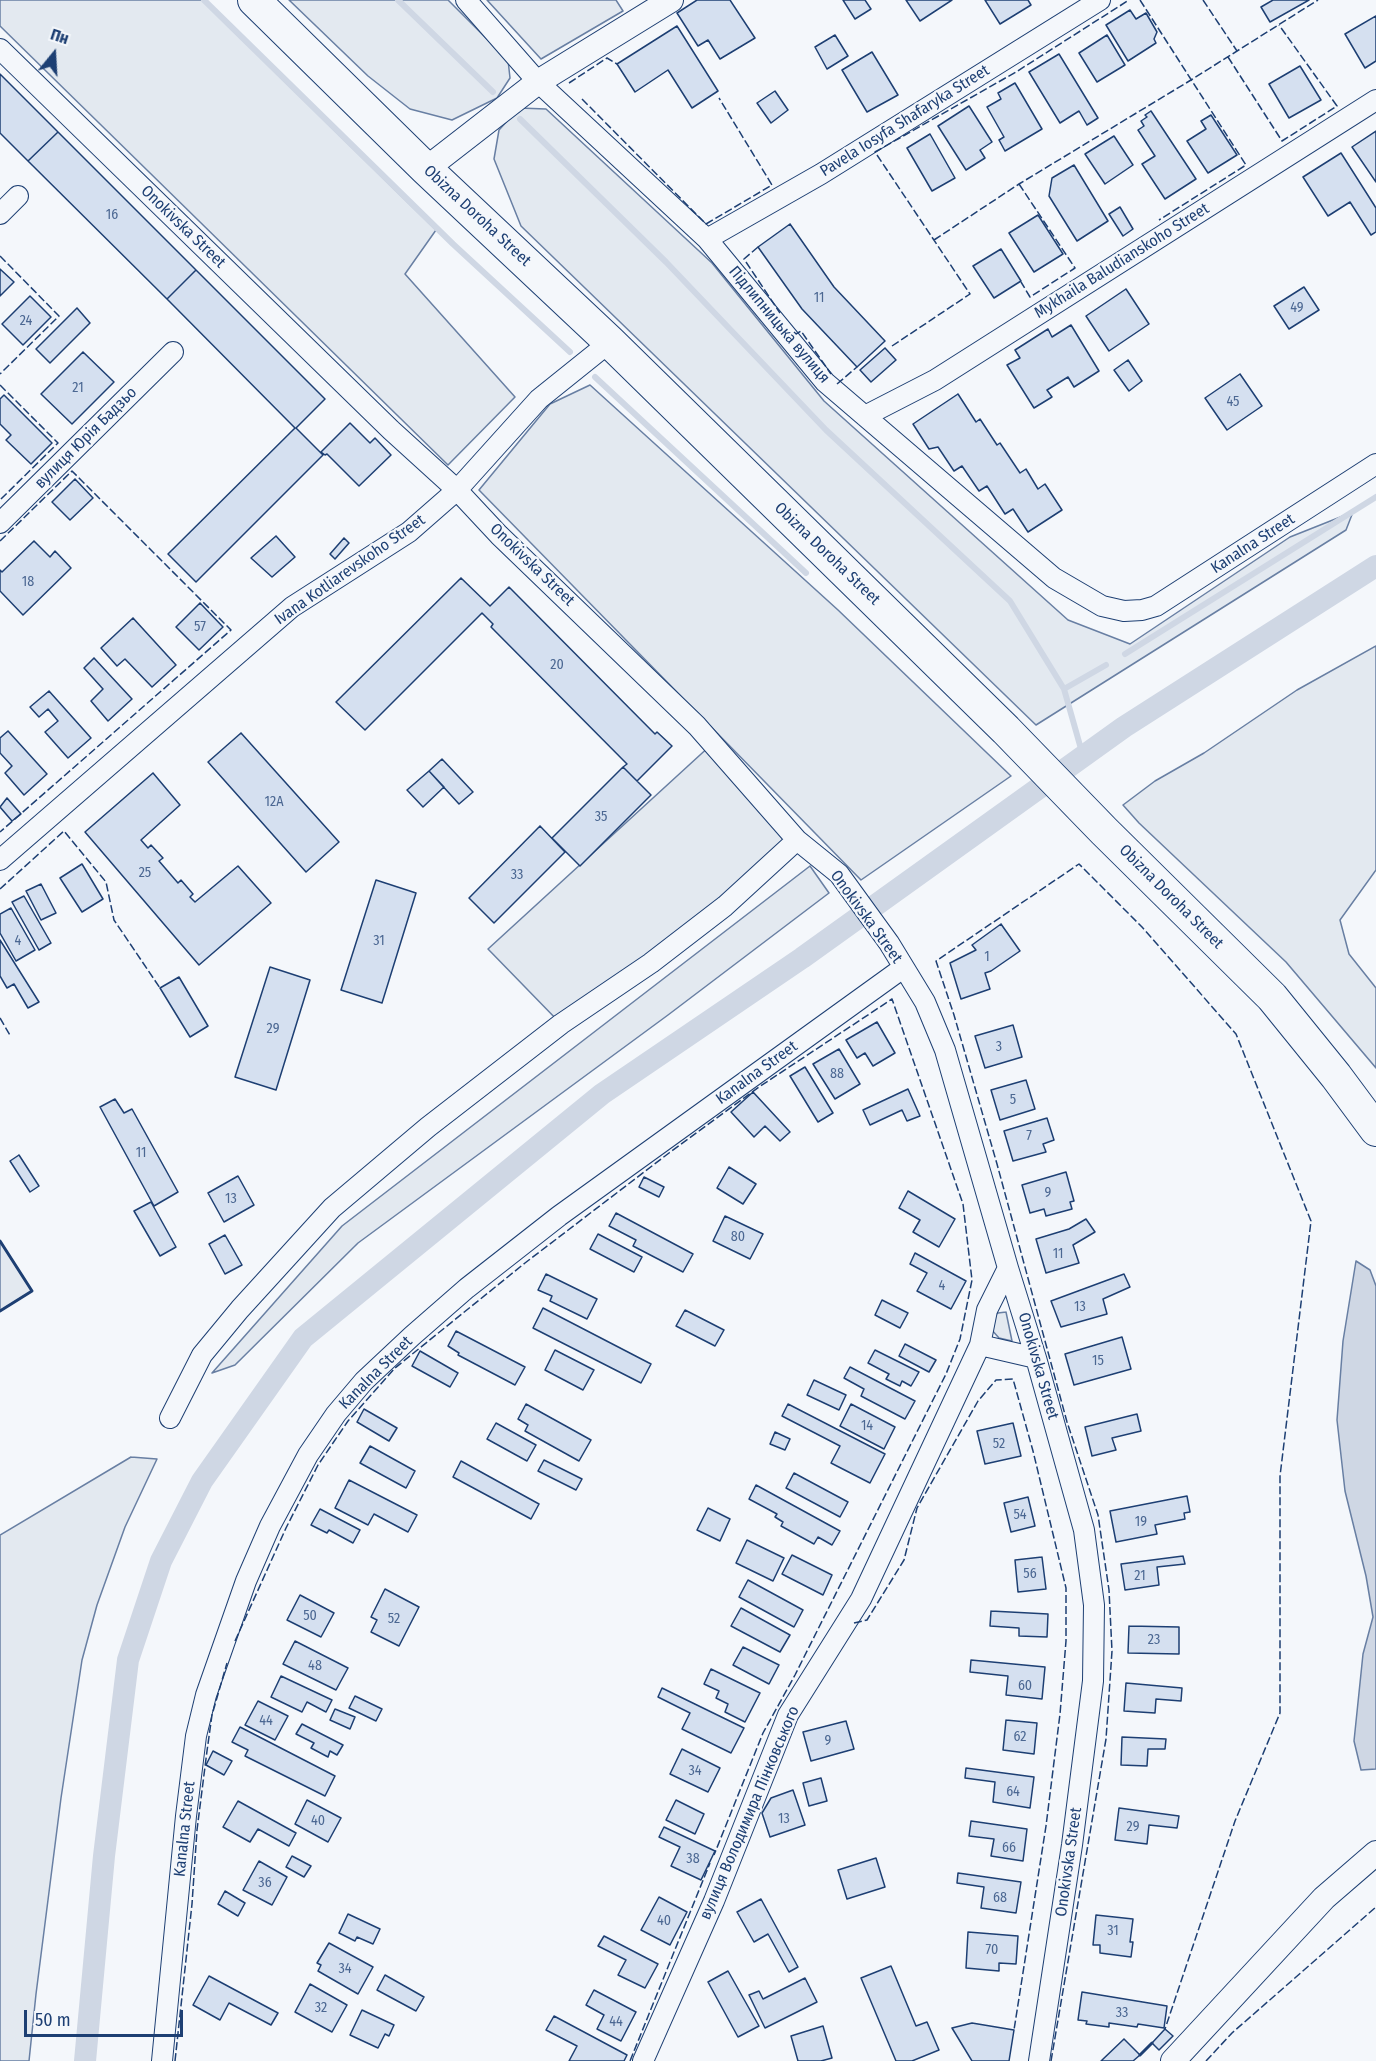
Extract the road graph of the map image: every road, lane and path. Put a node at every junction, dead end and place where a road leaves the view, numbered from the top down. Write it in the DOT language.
graph roads {
  1 [pos="254,0"];
  2 [pos="466,0"];
  3 [pos="671,0"];
  4 [pos="1100,0"];
  5 [pos="0,49"];
  6 [pos="537,82"];
  7 [pos="1376,100"];
  8 [pos="426,169"];
  9 [pos="18,196"];
  10 [pos="0,214"];
  11 [pos="707,238"];
  12 [pos="610,342"];
  13 [pos="173,352"];
  14 [pos="865,416"];
  15 [pos="1376,464"];
  16 [pos="457,490"];
  17 [pos="0,523"];
  18 [pos="1124,610"];
  19 [pos="798,840"];
  20 [pos="0,860"];
  21 [pos="903,968"];
  22 [pos="1376,1130"];
  23 [pos="1008,1268"];
  24 [pos="980,1345"];
  25 [pos="1036,1358"];
  26 [pos="170,1418"];
  27 [pos="1376,1852"];
  28 [pos="162,2061"];
  29 [pos="644,2061"];
  30 [pos="1039,2061"];
  31 [pos="1173,2061"];
  1 -- 8 [label="highway, Obizna Doroha Street"];
  2 -- 6 [label="street, Підлипницька вулиця"];
  3 -- 6 [label="street"];
  4 -- 11 [label="street, Pavela Iosyfa Shafaryka Street"];
  5 -- 16 [label="street, Onokivska Street"];
  6 -- 8 [label="street"];
  6 -- 11 [label="street, Підлипницька вулиця"];
  7 -- 14 [label="street, Mykhaila Baludianskoho Street"];
  8 -- 12 [label="highway, Obizna Doroha Street"];
  9 -- 10 [label="street"];
  11 -- 14 [label="street, Підлипницька вулиця"];
  12 -- 16 [label="street, Ivana Kotliarevskoho Street"];
  12 -- 22 [label="highway, Obizna Doroha Street"];
  13 -- 17 [label="street, вулиця Юрія Бадзьо"];
  14 -- 18 [label="street, Підлипницька вулиця"];
  15 -- 18 [label="street, Kanalna Street"];
  16 -- 19 [label="street, Onokivska Street"];
  16 -- 20 [label="street, Ivana Kotliarevskoho Street"];
  19 -- 21 [label="street, Onokivska Street"];
  19 -- 26 [label="street"];
  21 -- 23 [label="street, Onokivska Street"];
  21 -- 28 [label="street, Kanalna Street"];
  23 -- 24 [label="street, вулиця Володимира Пінковського"];
  23 -- 25 [label="street, Onokivska Street"];
  24 -- 25 [label="street"];
  24 -- 29 [label="street, вулиця Володимира Пінковського"];
  25 -- 30 [label="street, Onokivska Street"];
  27 -- 31 [label="street"];
}
